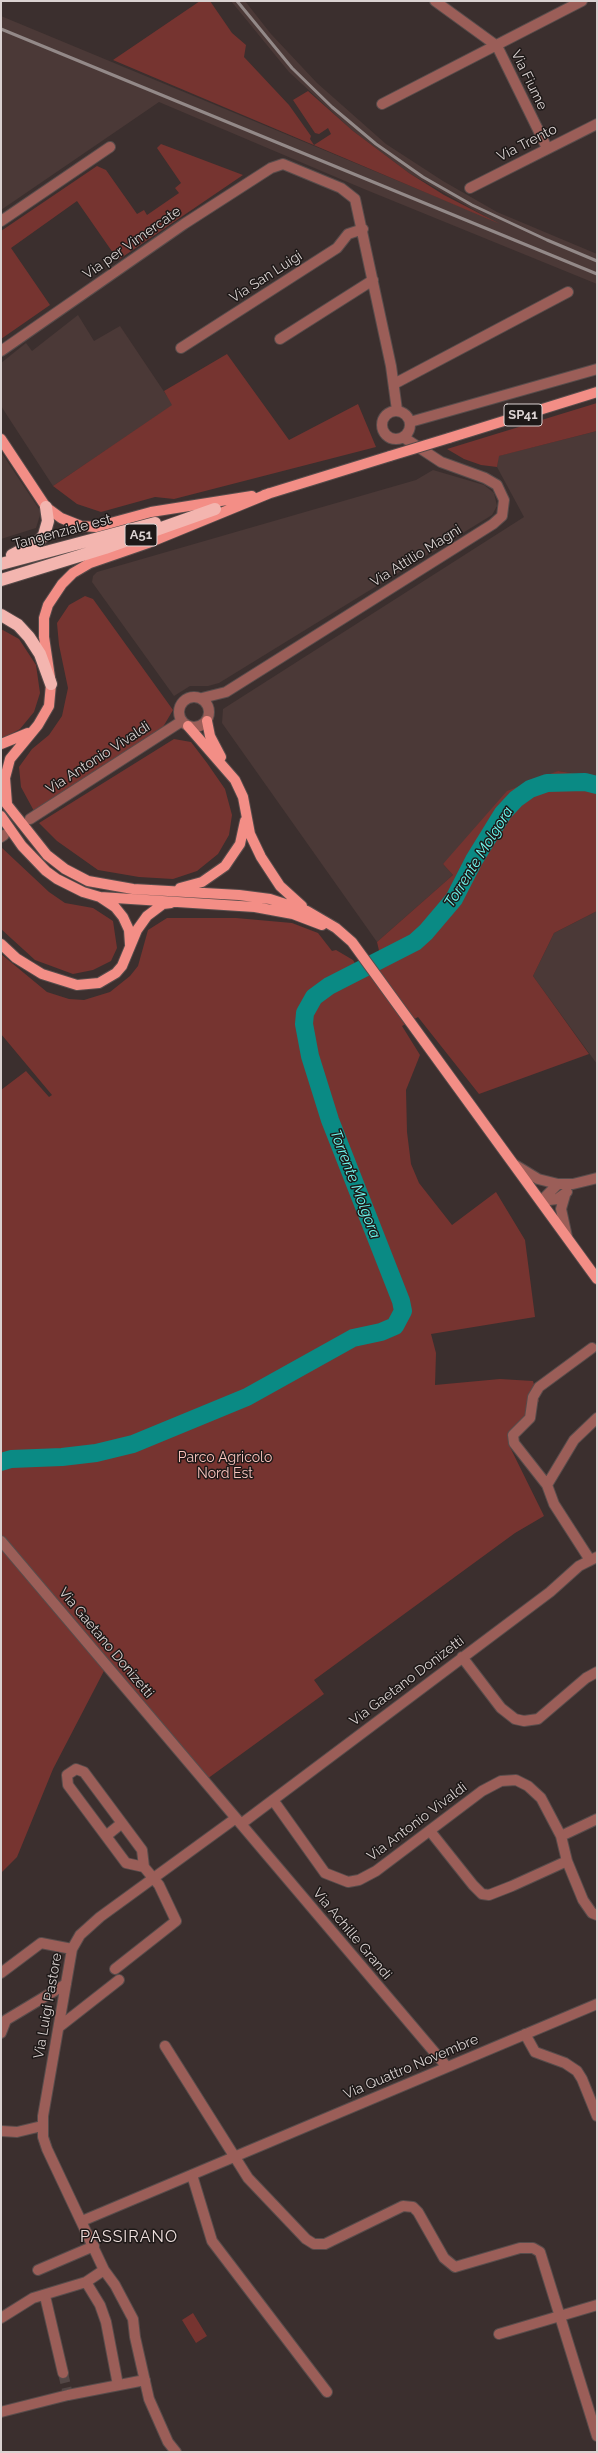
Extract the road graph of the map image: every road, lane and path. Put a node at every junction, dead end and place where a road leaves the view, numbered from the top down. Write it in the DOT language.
graph roads {
  1 [pos="435,1"];
  2 [pos="582,1"];
  3 [pos="497,46"];
  4 [pos="382,104"];
  5 [pos="597,124"];
  6 [pos="110,147"];
  7 [pos="547,148"];
  8 [pos="470,188"];
  9 [pos="1,221"];
  10 [pos="362,229"];
  11 [pos="373,280"];
  12 [pos="568,292"];
  13 [pos="280,339"];
  14 [pos="181,348"];
  15 [pos="1,351"];
  16 [pos="597,369"];
  17 [pos="394,384"];
  18 [pos="597,392"];
  19 [pos="397,410"];
  20 [pos="410,422"];
  21 [pos="403,437"];
  22 [pos="1,439"];
  23 [pos="270,493"];
  24 [pos="46,507"];
  25 [pos="215,510"];
  26 [pos="1,563"];
  27 [pos="1,580"];
  28 [pos="1,615"];
  29 [pos="51,684"];
  30 [pos="226,692"];
  31 [pos="202,698"];
  32 [pos="208,717"];
  33 [pos="185,724"];
  34 [pos="32,731"];
  35 [pos="1,744"];
  36 [pos="227,767"];
  37 [pos="1,797"];
  38 [pos="8,806"];
  39 [pos="246,815"];
  40 [pos="1,816"];
  41 [pos="30,819"];
  42 [pos="162,891"];
  43 [pos="97,896"];
  44 [pos="180,901"];
  45 [pos="307,910"];
  46 [pos="352,942"];
  47 [pos="1,944"];
  48 [pos="130,948"];
  49 [pos="515,1165"];
  50 [pos="597,1178"];
  51 [pos="558,1184"];
  52 [pos="573,1184"];
  53 [pos="565,1195"];
  54 [pos="541,1201"];
  55 [pos="567,1237"];
  56 [pos="597,1279"];
  57 [pos="592,1348"];
  58 [pos="597,1418"];
  59 [pos="547,1484"];
  60 [pos="1,1541"];
  61 [pos="594,1559"];
  62 [pos="462,1657"];
  63 [pos="597,1672"];
  64 [pos="273,1800"];
  65 [pos="597,1819"];
  66 [pos="238,1821"];
  67 [pos="122,1823"];
  68 [pos="430,1831"];
  69 [pos="106,1836"];
  70 [pos="560,1836"];
  71 [pos="567,1861"];
  72 [pos="144,1867"];
  73 [pos="154,1878"];
  74 [pos="597,1915"];
  75 [pos="72,1949"];
  76 [pos="115,1969"];
  77 [pos="1,1973"];
  78 [pos="119,1980"];
  79 [pos="66,1984"];
  80 [pos="597,2004"];
  81 [pos="59,2027"];
  82 [pos="1,2033"];
  83 [pos="525,2034"];
  84 [pos="164,2046"];
  85 [pos="447,2067"];
  86 [pos="597,2116"];
  87 [pos="42,2126"];
  88 [pos="1,2131"];
  89 [pos="235,2156"];
  90 [pos="192,2175"];
  91 [pos="82,2221"];
  92 [pos="94,2246"];
  93 [pos="38,2270"];
  94 [pos="104,2270"];
  95 [pos="86,2282"];
  96 [pos="45,2296"];
  97 [pos="597,2304"];
  98 [pos="561,2315"];
  99 [pos="1,2318"];
  100 [pos="499,2334"];
  101 [pos="63,2373"];
  102 [pos="145,2380"];
  103 [pos="118,2385"];
  104 [pos="327,2392"];
  105 [pos="1,2412"];
  106 [pos="597,2436"];
  107 [pos="176,2452"];
  1 -- 3 [label="street"];
  2 -- 3 [label="street"];
  3 -- 4 [label="street"];
  3 -- 7 [label="street, Via Fiume"];
  5 -- 7 [label="street, Via Trento"];
  6 -- 9 [label="street"];
  7 -- 8 [label="street, Via Trento"];
  10 -- 11 [label="street"];
  10 -- 14 [label="street, Via San Luigi"];
  10 -- 15 [label="street, Via per Vimercate"];
  11 -- 13 [label="street"];
  11 -- 17 [label="street"];
  12 -- 17 [label="street"];
  16 -- 20 [label="street"];
  17 -- 19 [label="street"];
  18 -- 23 [label="main road, SP41, bridge"];
  19 -- 20 [label="street"];
  19 -- 21 [label="street"];
  20 -- 21 [label="street"];
  21 -- 30 [label="street, Via Attilio Magni"];
  22 -- 24 [label="main road"];
  23 -- 24 [label="main road"];
  23 -- 25 [label="main road, SP41"];
  23 -- 29 [label="main road"];
  24 -- 26 [label="highway"];
  25 -- 26 [label="highway, Tangenziale est / A51"];
  25 -- 27 [label="highway, Tangenziale est / A51"];
  28 -- 29 [label="highway"];
  29 -- 34 [label="main road"];
  30 -- 31 [label="street, Via Attilio Magni"];
  30 -- 32 [label="street, Via Attilio Magni"];
  31 -- 32 [label="street"];
  31 -- 33 [label="street"];
  32 -- 33 [label="street"];
  32 -- 36 [label="main road"];
  33 -- 36 [label="main road"];
  33 -- 41 [label="street, Via Antonio Vivaldi"];
  34 -- 35 [label="main road"];
  34 -- 38 [label="main road"];
  36 -- 39 [label="main road"];
  37 -- 38 [label="main road"];
  38 -- 42 [label="main road"];
  39 -- 42 [label="main road"];
  39 -- 45 [label="main road"];
  40 -- 43 [label="main road"];
  42 -- 45 [label="main road"];
  43 -- 44 [label="main road"];
  43 -- 48 [label="main road"];
  44 -- 46 [label="main road"];
  44 -- 48 [label="main road"];
  45 -- 46 [label="main road"];
  46 -- 49 [label="main road"];
  47 -- 48 [label="main road"];
  49 -- 51 [label="street"];
  49 -- 54 [label="main road"];
  50 -- 52 [label="street"];
  51 -- 52 [label="street"];
  51 -- 54 [label="street"];
  52 -- 53 [label="street"];
  53 -- 54 [label="street"];
  53 -- 55 [label="street"];
  54 -- 55 [label="main road"];
  55 -- 56 [label="main road"];
  57 -- 59 [label="street, Via Gaetano Donizetti"];
  58 -- 59 [label="street"];
  59 -- 61 [label="street, Via Gaetano Donizetti"];
  60 -- 66 [label="street, Via Gaetano Donizetti"];
  61 -- 62 [label="street, Via Gaetano Donizetti"];
  62 -- 63 [label="street"];
  62 -- 64 [label="street, Via Gaetano Donizetti"];
  64 -- 66 [label="street, Via Gaetano Donizetti"];
  64 -- 68 [label="street, Via Antonio Vivaldi"];
  65 -- 70 [label="street"];
  66 -- 73 [label="street, Via Luigi Pastore"];
  66 -- 85 [label="street, Via Achille Grandi"];
  67 -- 69 [label="street"];
  67 -- 69 [label="street"];
  67 -- 72 [label="street"];
  68 -- 70 [label="street, Via Antonio Vivaldi"];
  68 -- 71 [label="street"];
  69 -- 72 [label="street"];
  70 -- 71 [label="street, Via Antonio Vivaldi"];
  71 -- 74 [label="street, Via Antonio Vivaldi"];
  72 -- 73 [label="street"];
  73 -- 75 [label="street, Via Luigi Pastore"];
  73 -- 76 [label="street"];
  75 -- 77 [label="street"];
  75 -- 79 [label="street, Via Luigi Pastore"];
  78 -- 81 [label="street"];
  79 -- 81 [label="street, Via Luigi Pastore"];
  79 -- 82 [label="street"];
  80 -- 83 [label="street, Via Quattro Novembre"];
  81 -- 87 [label="street, Via Luigi Pastore"];
  83 -- 85 [label="street, Via Quattro Novembre"];
  83 -- 86 [label="street"];
  84 -- 89 [label="street"];
  85 -- 89 [label="street, Via Quattro Novembre"];
  87 -- 88 [label="street"];
  87 -- 91 [label="street, Via Luigi Pastore"];
  89 -- 90 [label="street, Via Quattro Novembre"];
  89 -- 98 [label="street"];
  90 -- 91 [label="street, Via Quattro Novembre"];
  90 -- 104 [label="street"];
  91 -- 92 [label="street, Via Luigi Pastore"];
  92 -- 93 [label="street"];
  92 -- 94 [label="street, Via Luigi Pastore"];
  94 -- 95 [label="street"];
  94 -- 102 [label="street, Via Luigi Pastore"];
  95 -- 96 [label="street"];
  95 -- 103 [label="street"];
  96 -- 99 [label="street"];
  96 -- 101 [label="street"];
  97 -- 98 [label="street"];
  98 -- 100 [label="street"];
  98 -- 106 [label="street"];
  102 -- 103 [label="street"];
  102 -- 107 [label="street, Via Luigi Pastore"];
  103 -- 105 [label="street"];
}
